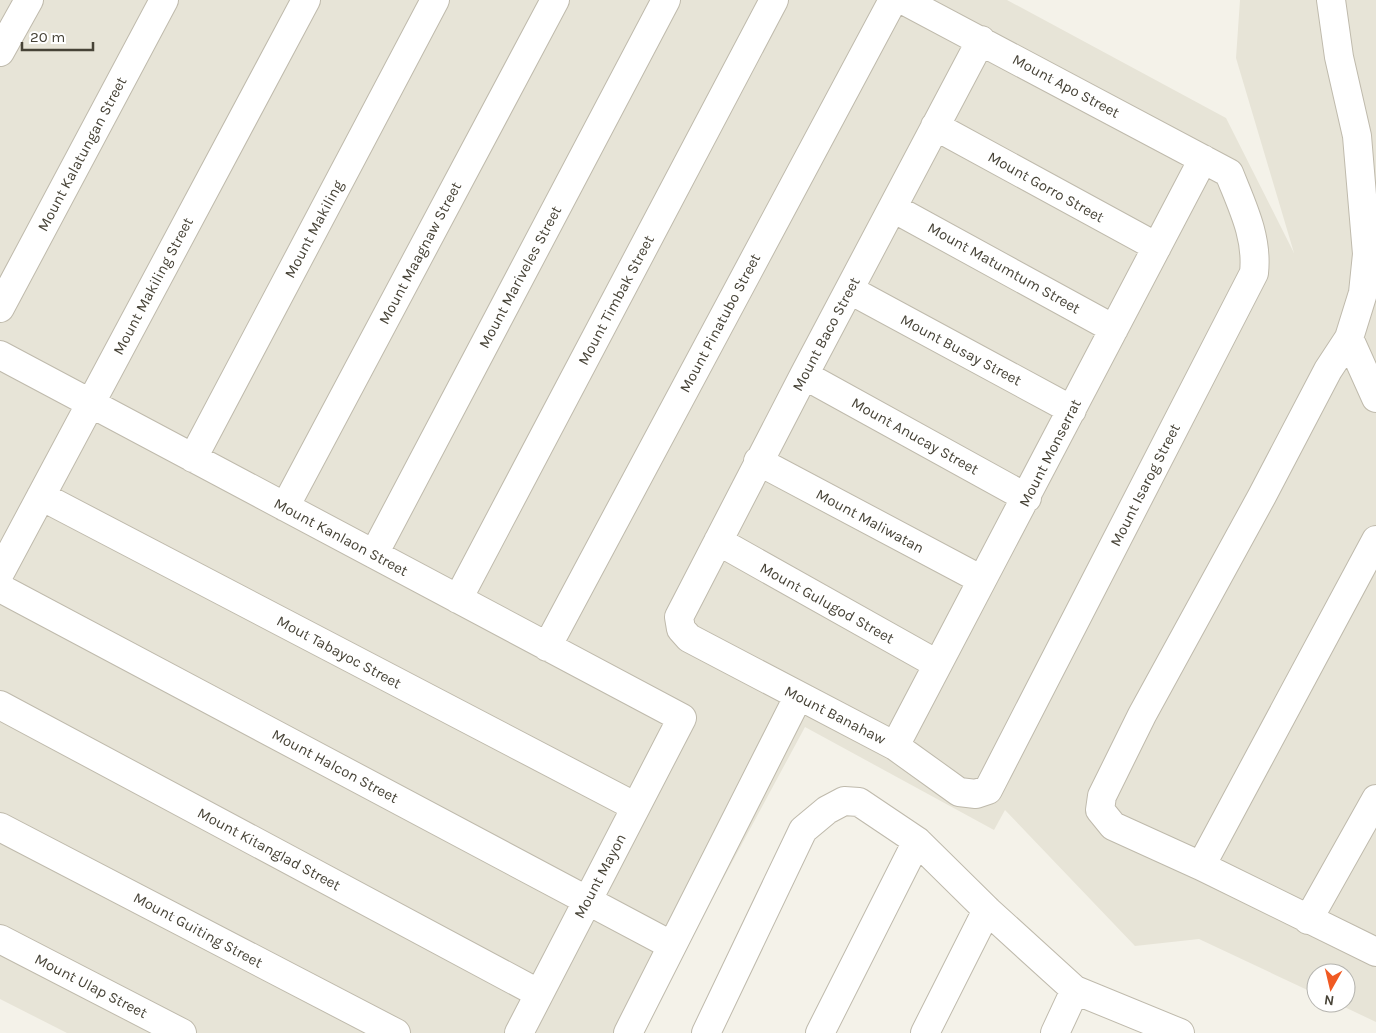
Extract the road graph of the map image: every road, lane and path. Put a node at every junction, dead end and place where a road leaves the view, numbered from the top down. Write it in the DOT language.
graph roads {
  1 [pos="29,0"];
  2 [pos="164,0"];
  3 [pos="306,0"];
  4 [pos="435,0"];
  5 [pos="554,0"];
  6 [pos="666,0"];
  7 [pos="774,0"];
  8 [pos="893,0"];
  9 [pos="903,0"];
  10 [pos="1331,0"];
  11 [pos="981,40"];
  12 [pos="0,52"];
  13 [pos="935,126"];
  14 [pos="1366,138"];
  15 [pos="1203,159"];
  16 [pos="1229,173"];
  17 [pos="893,208"];
  18 [pos="1157,248"];
  19 [pos="850,290"];
  20 [pos="0,308"];
  21 [pos="1114,329"];
  22 [pos="1349,338"];
  23 [pos="0,355"];
  24 [pos="804,375"];
  25 [pos="1376,398"];
  26 [pos="91,403"];
  27 [pos="1072,410"];
  28 [pos="193,458"];
  29 [pos="758,461"];
  30 [pos="41,496"];
  31 [pos="1027,498"];
  32 [pos="285,507"];
  33 [pos="1376,540"];
  34 [pos="718,541"];
  35 [pos="374,554"];
  36 [pos="0,573"];
  37 [pos="982,580"];
  38 [pos="0,588"];
  39 [pos="458,600"];
  40 [pos="681,629"];
  41 [pos="547,646"];
  42 [pos="937,664"];
  43 [pos="798,697"];
  44 [pos="0,705"];
  45 [pos="682,718"];
  46 [pos="895,746"];
  47 [pos="988,790"];
  48 [pos="1376,799"];
  49 [pos="636,807"];
  50 [pos="0,827"];
  51 [pos="917,841"];
  52 [pos="1201,866"];
  53 [pos="587,900"];
  54 [pos="987,910"];
  55 [pos="1308,920"];
  56 [pos="0,939"];
  57 [pos="671,945"];
  58 [pos="1376,952"];
  59 [pos="1075,990"];
  60 [pos="538,993"];
  61 [pos="182,1033"];
  62 [pos="396,1033"];
  63 [pos="519,1033"];
  64 [pos="628,1033"];
  65 [pos="706,1033"];
  66 [pos="820,1033"];
  67 [pos="925,1033"];
  68 [pos="1055,1033"];
  69 [pos="1180,1033"];
  1 -- 12 [label="street"];
  2 -- 20 [label="street, Mount Kalatungan Street"];
  3 -- 26 [label="street, Mount Makiling Street"];
  4 -- 28 [label="street, Mount Makiling"];
  5 -- 32 [label="street, Mount Maagnaw Street"];
  6 -- 35 [label="street, Mount Mariveles Street"];
  7 -- 39 [label="street, Mount Timbak Street"];
  8 -- 41 [label="street, Mount Pinatubo Street"];
  9 -- 11 [label="street, Mount Apo Street"];
  10 -- 14 [label="street"];
  11 -- 13 [label="street, Mount Baco Street"];
  11 -- 15 [label="street, Mount Apo Street"];
  13 -- 17 [label="street, Mount Baco Street"];
  13 -- 18 [label="street, Mount Gorro Street"];
  14 -- 22 [label="street"];
  15 -- 16 [label="street, Mount Apo Street"];
  15 -- 18 [label="street, Mount Monserrat"];
  16 -- 47 [label="street, Mount Isarog Street"];
  17 -- 19 [label="street, Mount Baco Street"];
  17 -- 21 [label="street, Mount Matumtum Street"];
  18 -- 21 [label="street, Mount Monserrat"];
  19 -- 24 [label="street, Mount Baco Street"];
  19 -- 27 [label="street, Mount Busay Street"];
  21 -- 27 [label="street, Mount Monserrat"];
  22 -- 25 [label="street"];
  22 -- 52 [label="street"];
  23 -- 26 [label="street, Mount Kanlaon Street"];
  24 -- 29 [label="street, Mount Baco Street"];
  24 -- 31 [label="street, Mount Anucay Street"];
  26 -- 28 [label="street, Mount Kanlaon Street"];
  26 -- 30 [label="street, Mount Makiling Street"];
  27 -- 31 [label="street, Mount Monserrat"];
  28 -- 32 [label="street, Mount Kanlaon Street"];
  29 -- 34 [label="street, Mount Baco Street"];
  29 -- 37 [label="street, Mount Maliwatan"];
  30 -- 36 [label="street, Mount Makiling Street"];
  30 -- 49 [label="street, Mout Tabayoc Street"];
  31 -- 37 [label="street, Mount Monserrat"];
  32 -- 35 [label="street, Mount Kanlaon Street"];
  33 -- 52 [label="street"];
  34 -- 40 [label="street, Mount Baco Street"];
  34 -- 42 [label="street, Mount Gulugod Street"];
  35 -- 39 [label="street, Mount Kanlaon Street"];
  37 -- 42 [label="street, Mount Monserrat"];
  38 -- 53 [label="street, Mount Halcon Street"];
  39 -- 41 [label="street, Mount Kanlaon Street"];
  40 -- 43 [label="street, Mount Banahaw"];
  41 -- 45 [label="street, Mount Kanlaon Street"];
  42 -- 46 [label="street, Mount Monserrat"];
  43 -- 46 [label="street, Mount Banahaw"];
  43 -- 57 [label="street"];
  44 -- 60 [label="street, Mount Kitanglad Street"];
  45 -- 49 [label="street, Mount Mayon"];
  46 -- 47 [label="street, Mount Banahaw"];
  48 -- 55 [label="street"];
  49 -- 53 [label="street, Mount Mayon"];
  50 -- 62 [label="street, Mount Guiting Street"];
  51 -- 54 [label="street"];
  51 -- 65 [label="street"];
  51 -- 66 [label="street"];
  52 -- 55 [label="street"];
  53 -- 57 [label="street, Mount Halcon Street"];
  53 -- 60 [label="street, Mount Mayon"];
  54 -- 59 [label="street"];
  54 -- 67 [label="street"];
  55 -- 58 [label="street"];
  56 -- 61 [label="street, Mount Ulap Street"];
  57 -- 64 [label="street"];
  59 -- 68 [label="street"];
  59 -- 69 [label="street"];
  60 -- 63 [label="street, Mount Mayon"];
}
